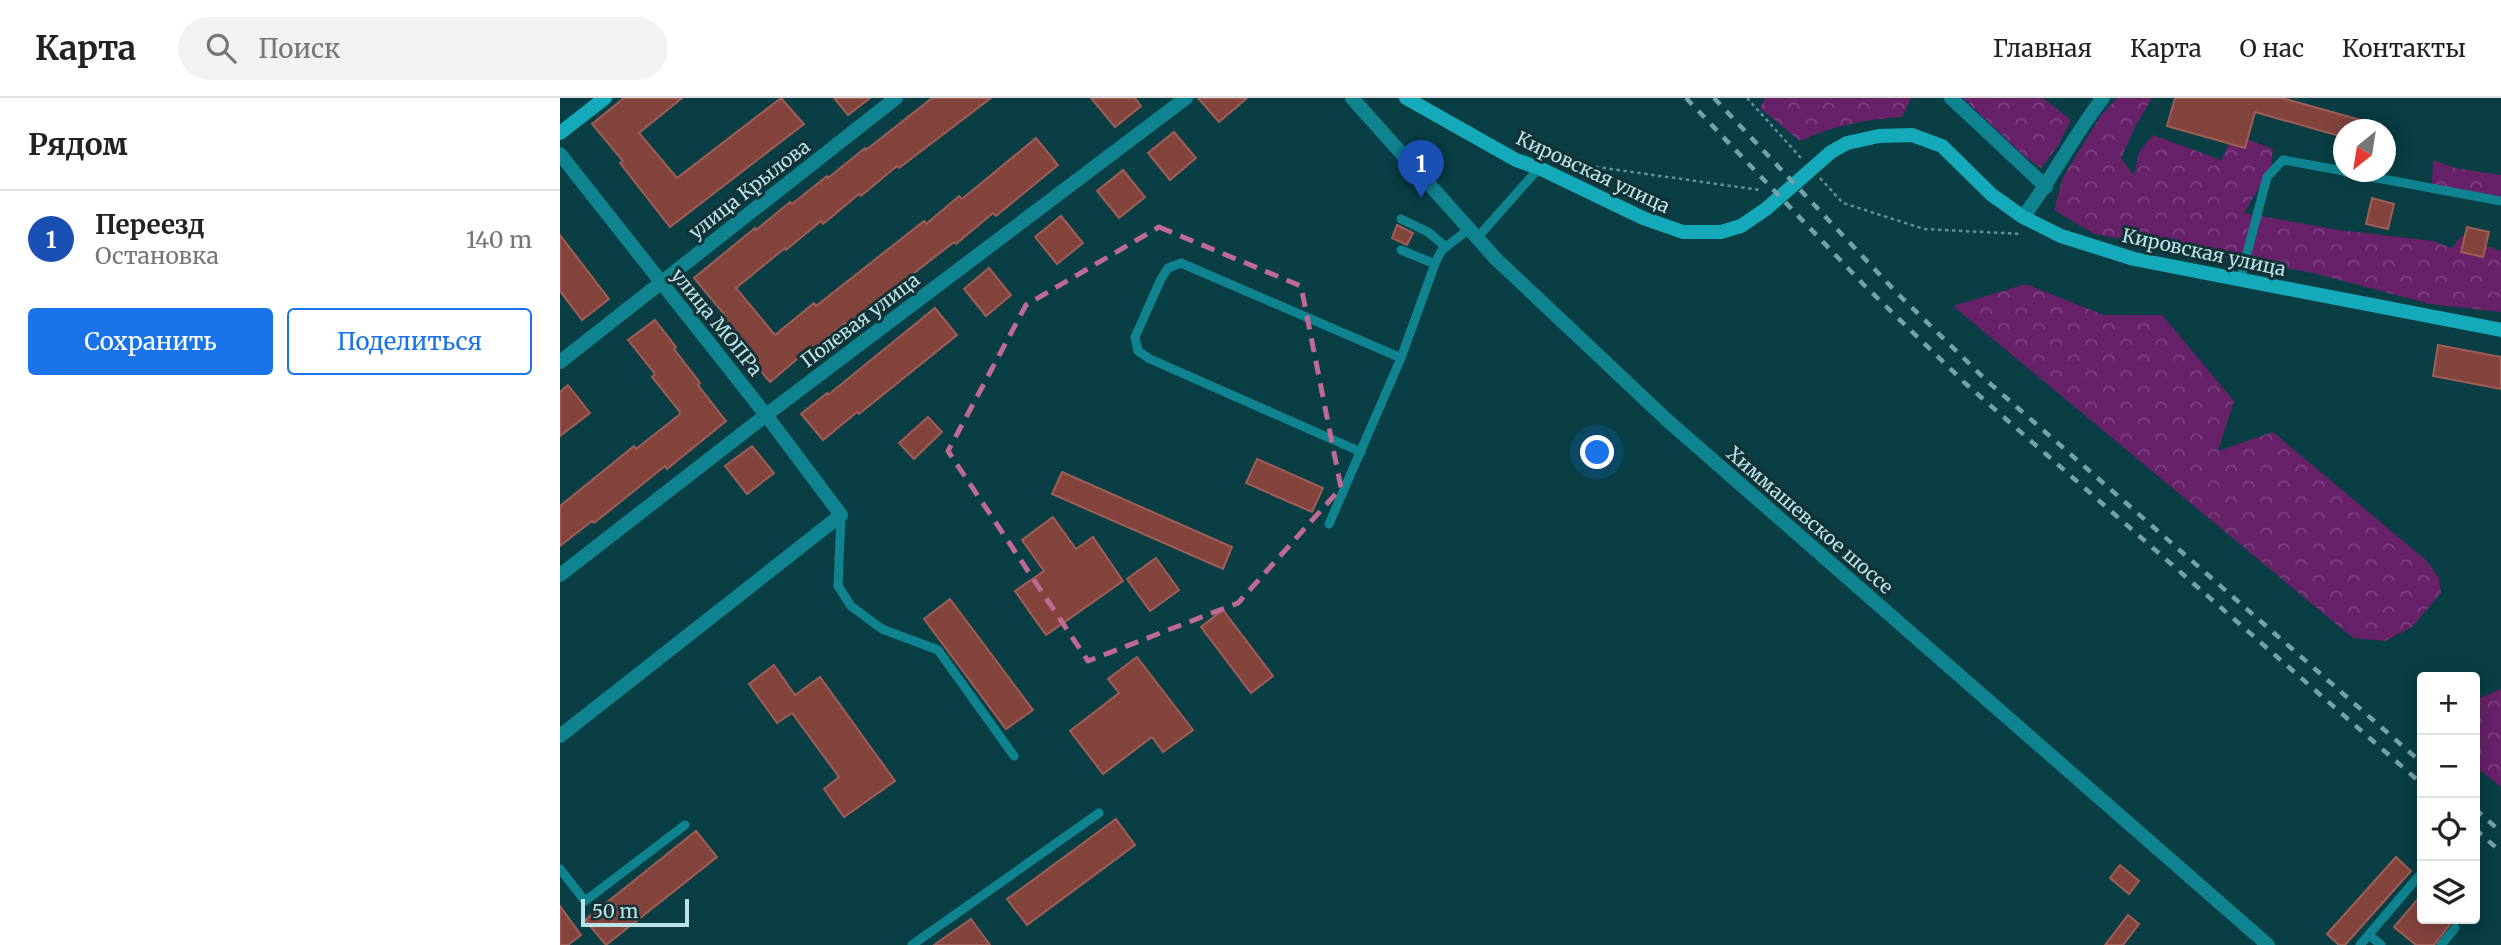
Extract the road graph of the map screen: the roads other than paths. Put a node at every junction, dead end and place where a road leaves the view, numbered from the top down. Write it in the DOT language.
graph roads {
  1 [pos="605,98"];
  2 [pos="896,98"];
  3 [pos="1185,98"];
  4 [pos="1352,98"];
  5 [pos="1406,98"];
  6 [pos="1951,98"];
  7 [pos="2102,98"];
  8 [pos="1428,103"];
  9 [pos="560,133"];
  10 [pos="560,154"];
  11 [pos="1539,168"];
  12 [pos="2333,169"];
  13 [pos="2396,181"];
  14 [pos="2046,187"];
  15 [pos="2501,201"];
  16 [pos="2023,218"];
  17 [pos="1401,219"];
  18 [pos="1473,234"];
  19 [pos="1446,247"];
  20 [pos="1401,250"];
  21 [pos="1435,264"];
  22 [pos="2241,280"];
  23 [pos="662,283"];
  24 [pos="2501,330"];
  25 [pos="1401,358"];
  26 [pos="560,362"];
  27 [pos="766,415"];
  28 [pos="1361,452"];
  29 [pos="841,515"];
  30 [pos="1329,524"];
  31 [pos="560,575"];
  32 [pos="560,737"];
  33 [pos="1014,756"];
  34 [pos="1099,814"];
  35 [pos="685,825"];
  36 [pos="560,869"];
  37 [pos="2417,878"];
  38 [pos="2455,928"];
  39 [pos="2369,935"];
  40 [pos="912,945"];
  41 [pos="2268,945"];
  42 [pos="2360,945"];
  43 [pos="2381,945"];
  44 [pos="2441,945"];
  1 -- 9 [label="main road"];
  2 -- 23 [label="street, улица Крылова"];
  3 -- 27 [label="street, Полевая улица"];
  4 -- 18 [label="street, Химмашевское шоссе"];
  5 -- 8 [label="main road, Кировская улица"];
  6 -- 14 [label="street"];
  7 -- 14 [label="street"];
  8 -- 11 [label="main road, Кировская улица"];
  10 -- 23 [label="street, улица МОПРа"];
  11 -- 16 [label="main road, Кировская улица"];
  11 -- 18 [label="lane"];
  12 -- 22 [label="lane"];
  13 -- 15 [label="lane"];
  14 -- 16 [label="street"];
  16 -- 22 [label="main road, Кировская улица"];
  17 -- 19 [label="lane"];
  18 -- 19 [label="lane"];
  18 -- 41 [label="street, Химмашевское шоссе"];
  19 -- 21 [label="lane"];
  20 -- 21 [label="lane"];
  21 -- 25 [label="lane"];
  22 -- 24 [label="main road, Кировская улица"];
  23 -- 26 [label="street, улица Крылова"];
  23 -- 27 [label="street, улица МОПРа"];
  25 -- 28 [label="lane"];
  25 -- 28 [label="lane"];
  27 -- 29 [label="street, улица МОПРа"];
  27 -- 31 [label="street, Полевая улица"];
  28 -- 30 [label="lane"];
  29 -- 32 [label="street"];
  29 -- 33 [label="lane"];
  34 -- 40 [label="lane"];
  35 -- 36 [label="lane"];
  37 -- 39 [label="lane"];
  38 -- 44 [label="lane"];
  39 -- 42 [label="lane"];
  39 -- 43 [label="lane"];
}
